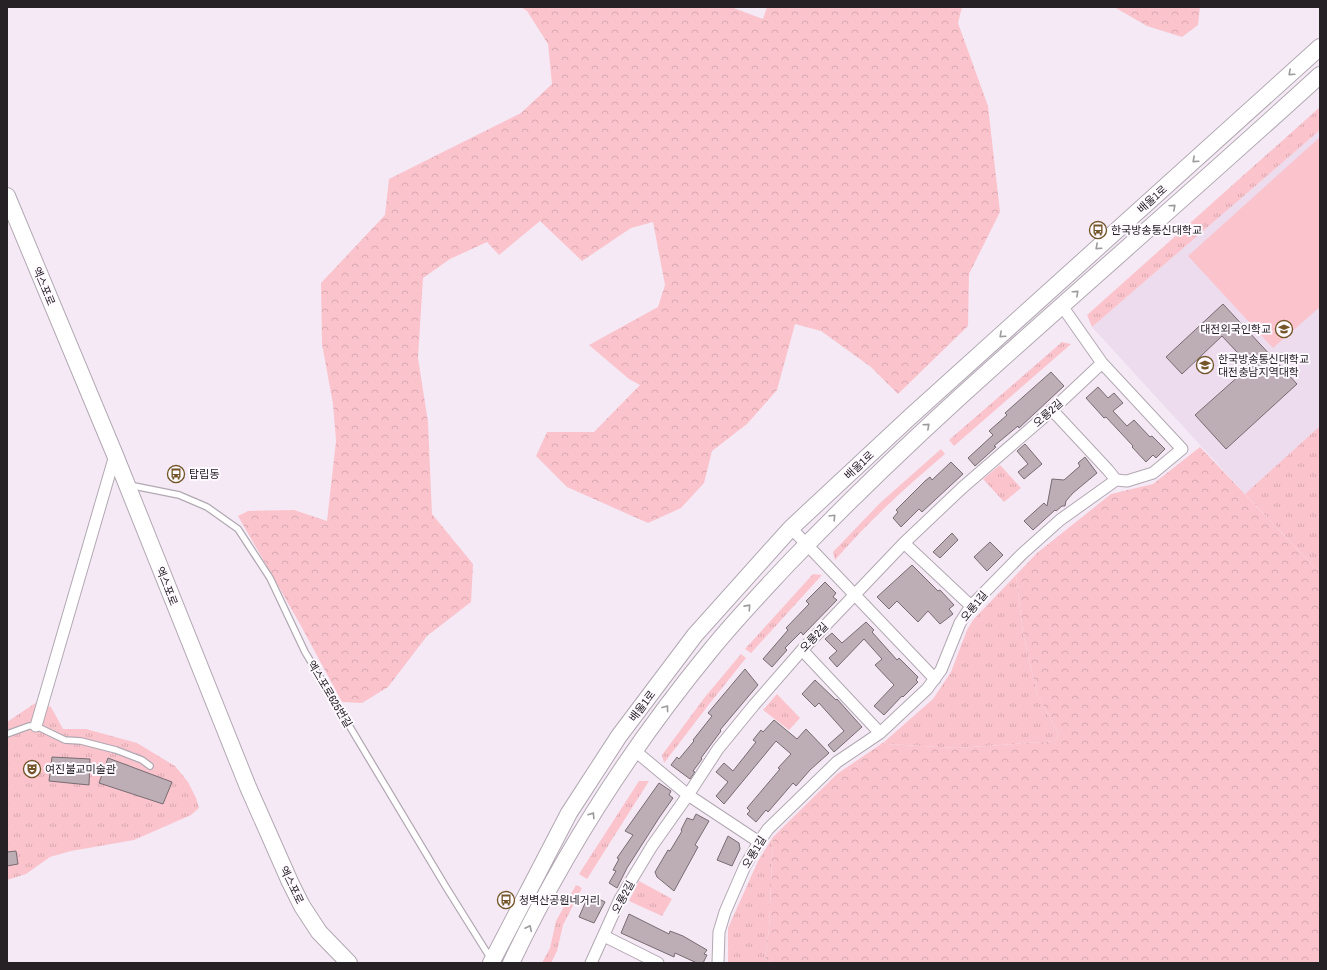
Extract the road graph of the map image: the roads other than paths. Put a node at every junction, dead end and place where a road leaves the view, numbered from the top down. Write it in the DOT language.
graph roads {
  1 [pos="1320,47"];
  2 [pos="1320,76"];
  3 [pos="7,196"];
  4 [pos="1062,306"];
  5 [pos="1102,363"];
  6 [pos="1052,410"];
  7 [pos="115,455"];
  8 [pos="1116,480"];
  9 [pos="125,484"];
  10 [pos="791,528"];
  11 [pos="904,543"];
  12 [pos="806,545"];
  13 [pos="854,594"];
  14 [pos="971,606"];
  15 [pos="802,650"];
  16 [pos="935,679"];
  17 [pos="36,726"];
  18 [pos="880,733"];
  19 [pos="7,734"];
  20 [pos="634,750"];
  21 [pos="150,766"];
  22 [pos="688,795"];
  23 [pos="759,842"];
  24 [pos="604,936"];
  25 [pos="492,962"];
  26 [pos="349,963"];
  27 [pos="511,963"];
  28 [pos="591,963"];
  29 [pos="658,963"];
  30 [pos="718,963"];
  1 -- 10 [label="main road, 배울1로, one-way"];
  4 -- 2 [label="main road, 배울1로, one-way"];
  3 -- 7 [label="main road, 엑스포로"];
  4 -- 5 [label="street"];
  12 -- 4 [label="main road, 배울1로, one-way"];
  5 -- 6 [label="street, 오룡2길"];
  5 -- 8 [label="street"];
  6 -- 8 [label="street"];
  6 -- 11 [label="street, 오룡2길"];
  7 -- 9 [label="main road, 엑스포로"];
  7 -- 17 [label="street"];
  8 -- 14 [label="street, 오룡1길"];
  9 -- 25 [label="lane, 엑스포로625번길"];
  9 -- 26 [label="main road, 엑스포로"];
  10 -- 12 [label="street"];
  10 -- 25 [label="main road, 배울1로"];
  11 -- 13 [label="street, 오룡2길"];
  11 -- 14 [label="street"];
  12 -- 13 [label="street"];
  20 -- 12 [label="main road, 배울1로, one-way"];
  13 -- 15 [label="street, 오룡2길"];
  13 -- 16 [label="street"];
  14 -- 16 [label="street, 오룡1길"];
  15 -- 18 [label="street"];
  15 -- 22 [label="street, 오룡2길"];
  16 -- 18 [label="street, 오룡1길"];
  17 -- 19 [label="lane"];
  17 -- 21 [label="lane"];
  18 -- 23 [label="street, 오룡1길"];
  20 -- 22 [label="street"];
  27 -- 20 [label="main road, 배울1로, one-way"];
  22 -- 23 [label="street"];
  22 -- 24 [label="street, 오룡2길"];
  23 -- 30 [label="street, 오룡1길"];
  24 -- 28 [label="street, 오룡2길"];
  24 -- 29 [label="street"];
}
